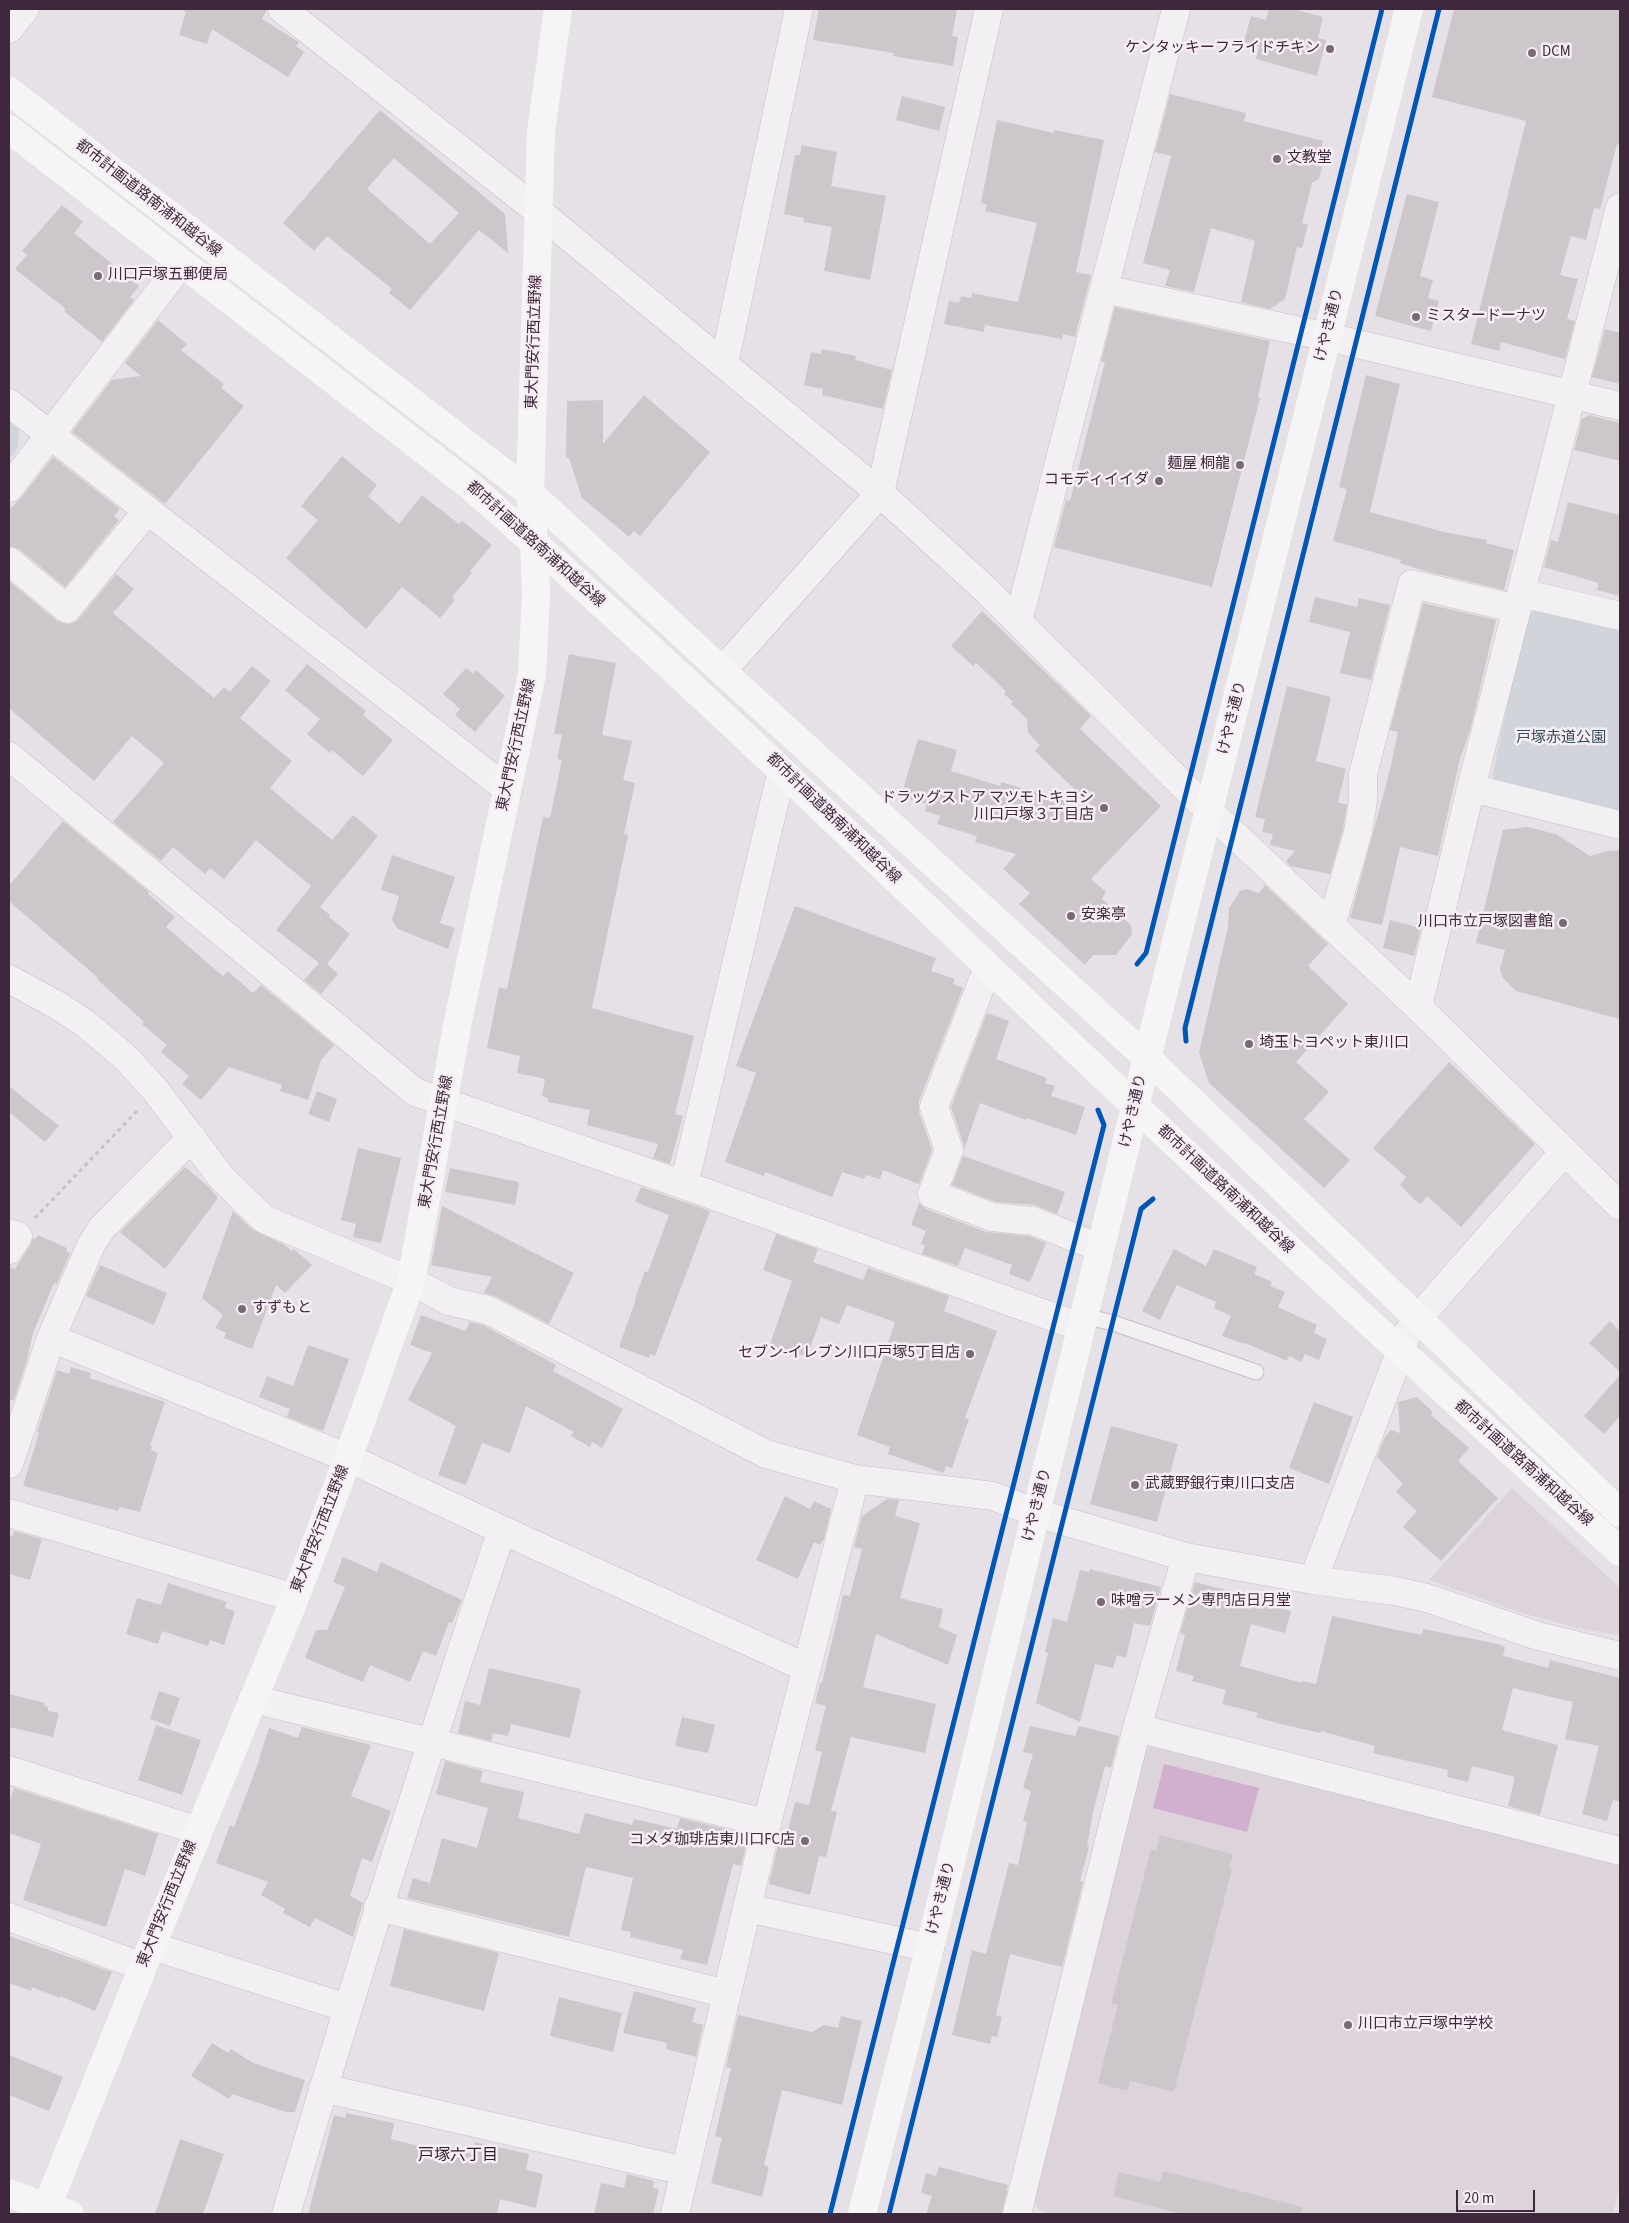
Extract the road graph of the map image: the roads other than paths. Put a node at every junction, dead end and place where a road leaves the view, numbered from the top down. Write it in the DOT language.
graph roads {
  1 [pos="25,9"];
  2 [pos="282,9"];
  3 [pos="558,9"];
  4 [pos="799,9"];
  5 [pos="989,9"];
  6 [pos="1176,9"];
  7 [pos="1409,9"];
  8 [pos="9,29"];
  9 [pos="9,91"];
  10 [pos="9,129"];
  11 [pos="1620,209"];
  12 [pos="539,212"];
  13 [pos="182,263"];
  14 [pos="1104,289"];
  15 [pos="1328,336"];
  16 [pos="724,364"];
  17 [pos="1572,395"];
  18 [pos="9,402"];
  19 [pos="1620,406"];
  20 [pos="49,434"];
  21 [pos="9,488"];
  22 [pos="530,493"];
  23 [pos="880,493"];
  24 [pos="147,511"];
  25 [pos="534,543"];
  26 [pos="9,561"];
  27 [pos="1519,601"];
  28 [pos="1620,616"];
  29 [pos="1018,622"];
  30 [pos="722,671"];
  31 [pos="9,756"];
  32 [pos="782,770"];
  33 [pos="1472,788"];
  34 [pos="508,790"];
  35 [pos="1209,812"];
  36 [pos="1620,825"];
  37 [pos="1332,926"];
  38 [pos="988,967"];
  39 [pos="9,979"];
  40 [pos="1418,1007"];
  41 [pos="1147,1058"];
  42 [pos="444,1103"];
  43 [pos="1136,1107"];
  44 [pos="192,1137"];
  45 [pos="1564,1152"];
  46 [pos="684,1186"];
  47 [pos="1620,1206"];
  48 [pos="1101,1248"];
  49 [pos="411,1281"];
  50 [pos="1418,1318"];
  51 [pos="1083,1321"];
  52 [pos="51,1338"];
  53 [pos="1401,1354"];
  54 [pos="1256,1372"];
  55 [pos="348,1458"];
  56 [pos="9,1464"];
  57 [pos="855,1480"];
  58 [pos="1620,1512"];
  59 [pos="9,1513"];
  60 [pos="1036,1513"];
  61 [pos="502,1530"];
  62 [pos="1620,1552"];
  63 [pos="1186,1557"];
  64 [pos="1313,1580"];
  65 [pos="295,1598"];
  66 [pos="1620,1656"];
  67 [pos="807,1668"];
  68 [pos="252,1699"];
  69 [pos="1137,1728"];
  70 [pos="431,1740"];
  71 [pos="9,1770"];
  72 [pos="767,1822"];
  73 [pos="198,1831"];
  74 [pos="1620,1851"];
  75 [pos="378,1907"];
  76 [pos="747,1908"];
  77 [pos="9,1917"];
  78 [pos="930,1948"];
  79 [pos="147,1956"];
  80 [pos="727,1994"];
  81 [pos="347,2008"];
  82 [pos="323,2088"];
  83 [pos="685,2171"];
  84 [pos="9,2193"];
  85 [pos="53,2212"];
  86 [pos="286,2214"];
  87 [pos="675,2214"];
  88 [pos="862,2214"];
  89 [pos="1018,2214"];
  1 -- 8 [label="street"];
  2 -- 12 [label="street"];
  3 -- 12 [label="street, 東大門安行西立野線"];
  4 -- 16 [label="street"];
  5 -- 23 [label="street"];
  6 -- 14 [label="street"];
  7 -- 15 [label="street, けやき通り"];
  9 -- 22 [label="street, 都市計画道路南浦和越谷線"];
  10 -- 13 [label="street, 都市計画道路南浦和越谷線"];
  11 -- 17 [label="street"];
  12 -- 16 [label="street"];
  12 -- 22 [label="street, 東大門安行西立野線"];
  13 -- 20 [label="street"];
  13 -- 25 [label="street, 都市計画道路南浦和越谷線"];
  14 -- 15 [label="street"];
  14 -- 29 [label="street"];
  15 -- 17 [label="street"];
  15 -- 35 [label="street, けやき通り"];
  16 -- 23 [label="street"];
  17 -- 19 [label="street"];
  17 -- 27 [label="street"];
  18 -- 20 [label="street"];
  20 -- 21 [label="street"];
  20 -- 24 [label="street"];
  22 -- 25 [label="street, 東大門安行西立野線"];
  22 -- 30 [label="street, 都市計画道路南浦和越谷線"];
  23 -- 29 [label="street"];
  23 -- 30 [label="street"];
  24 -- 26 [label="street"];
  24 -- 34 [label="street"];
  25 -- 32 [label="street, 都市計画道路南浦和越谷線"];
  25 -- 34 [label="street, 東大門安行西立野線"];
  27 -- 28 [label="street"];
  27 -- 33 [label="street"];
  27 -- 37 [label="street"];
  29 -- 35 [label="street"];
  30 -- 41 [label="street, 都市計画道路南浦和越谷線"];
  31 -- 42 [label="street"];
  32 -- 38 [label="street, 都市計画道路南浦和越谷線"];
  32 -- 46 [label="street"];
  33 -- 36 [label="street"];
  33 -- 40 [label="street"];
  34 -- 42 [label="street, 東大門安行西立野線"];
  35 -- 37 [label="street"];
  35 -- 41 [label="street, けやき通り"];
  37 -- 40 [label="street"];
  38 -- 43 [label="street, 都市計画道路南浦和越谷線"];
  38 -- 48 [label="street"];
  39 -- 44 [label="street"];
  40 -- 45 [label="street"];
  41 -- 43 [label="street, けやき通り"];
  41 -- 50 [label="street, 都市計画道路南浦和越谷線"];
  42 -- 46 [label="street"];
  42 -- 49 [label="street, 東大門安行西立野線"];
  43 -- 48 [label="street, けやき通り"];
  43 -- 53 [label="street, 都市計画道路南浦和越谷線"];
  44 -- 49 [label="street"];
  44 -- 52 [label="street"];
  45 -- 47 [label="street"];
  45 -- 50 [label="street"];
  46 -- 51 [label="street"];
  48 -- 51 [label="street, けやき通り"];
  49 -- 55 [label="street, 東大門安行西立野線"];
  49 -- 57 [label="street"];
  50 -- 53 [label="street"];
  50 -- 58 [label="street, 都市計画道路南浦和越谷線"];
  51 -- 54 [label="lane"];
  51 -- 60 [label="street, けやき通り"];
  52 -- 55 [label="street"];
  52 -- 56 [label="street"];
  53 -- 62 [label="street, 都市計画道路南浦和越谷線"];
  53 -- 64 [label="street"];
  55 -- 61 [label="street"];
  55 -- 65 [label="street, 東大門安行西立野線"];
  57 -- 60 [label="street"];
  57 -- 67 [label="street"];
  59 -- 65 [label="street"];
  60 -- 63 [label="street"];
  60 -- 78 [label="street, けやき通り"];
  61 -- 67 [label="street"];
  61 -- 70 [label="street"];
  63 -- 64 [label="street"];
  63 -- 69 [label="street"];
  64 -- 66 [label="street"];
  65 -- 68 [label="street, 東大門安行西立野線"];
  67 -- 72 [label="street"];
  68 -- 70 [label="street"];
  68 -- 73 [label="street, 東大門安行西立野線"];
  69 -- 74 [label="street"];
  69 -- 89 [label="street"];
  70 -- 72 [label="street"];
  70 -- 75 [label="street"];
  71 -- 73 [label="street"];
  72 -- 76 [label="street"];
  73 -- 79 [label="street, 東大門安行西立野線"];
  75 -- 80 [label="street"];
  75 -- 81 [label="street"];
  76 -- 78 [label="street"];
  76 -- 80 [label="street"];
  77 -- 79 [label="street"];
  78 -- 88 [label="street, けやき通り"];
  79 -- 81 [label="street"];
  79 -- 85 [label="street, 東大門安行西立野線"];
  80 -- 83 [label="street"];
  81 -- 82 [label="street"];
  82 -- 83 [label="street"];
  82 -- 86 [label="street"];
  83 -- 87 [label="street"];
  84 -- 85 [label="street"];
}
